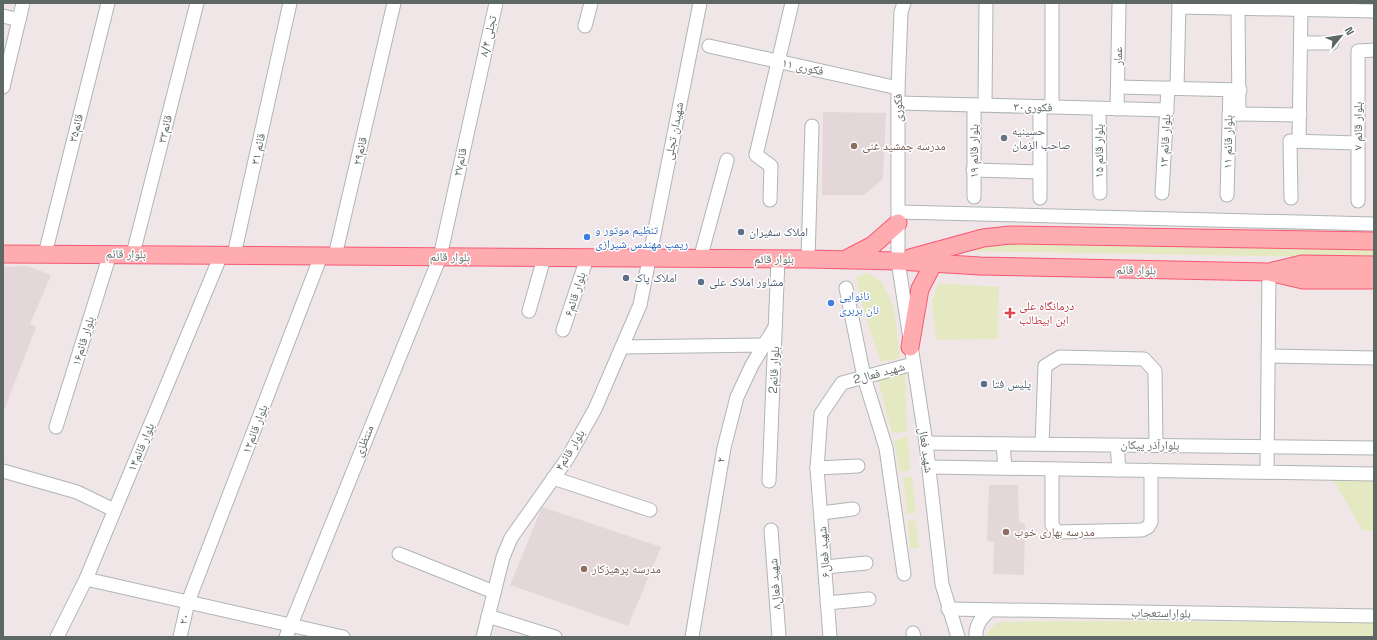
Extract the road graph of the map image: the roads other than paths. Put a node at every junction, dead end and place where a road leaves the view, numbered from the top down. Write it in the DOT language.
graph roads {
  1 [pos="23,3"];
  2 [pos="108,3"];
  3 [pos="197,3"];
  4 [pos="290,3"];
  5 [pos="394,3"];
  6 [pos="496,3"];
  7 [pos="591,3"];
  8 [pos="700,3"];
  9 [pos="792,3"];
  10 [pos="904,3"];
  11 [pos="986,3"];
  12 [pos="1052,3"];
  13 [pos="1118,3"];
  14 [pos="1179,5"];
  15 [pos="1251,6"];
  16 [pos="1315,6"];
  17 [pos="1238,8"];
  18 [pos="1301,9"];
  19 [pos="1374,11"];
  20 [pos="3,16"];
  21 [pos="19,20"];
  22 [pos="585,26"];
  23 [pos="1301,43"];
  24 [pos="1332,43"];
  25 [pos="709,46"];
  26 [pos="1374,50"];
  27 [pos="777,62"];
  28 [pos="481,68"];
  29 [pos="3,87"];
  30 [pos="1118,87"];
  31 [pos="898,88"];
  32 [pos="1173,88"];
  33 [pos="1235,90"];
  34 [pos="898,103"];
  35 [pos="980,105"];
  36 [pos="1046,107"];
  37 [pos="1099,108"];
  38 [pos="1117,109"];
  39 [pos="1167,110"];
  40 [pos="1234,114"];
  41 [pos="1300,114"];
  42 [pos="812,126"];
  43 [pos="1294,141"];
  44 [pos="1358,143"];
  45 [pos="727,160"];
  46 [pos="973,170"];
  47 [pos="1040,172"];
  48 [pos="1100,193"];
  49 [pos="1162,193"];
  50 [pos="1227,195"];
  51 [pos="974,197"];
  52 [pos="1040,198"];
  53 [pos="1291,198"];
  54 [pos="770,200"];
  55 [pos="1358,201"];
  56 [pos="898,218"];
  57 [pos="1292,222"];
  58 [pos="1374,224"];
  59 [pos="1266,239"];
  60 [pos="1374,241"];
  61 [pos="3,254"];
  62 [pos="45,254"];
  63 [pos="110,254"];
  64 [pos="133,254"];
  65 [pos="228,255"];
  66 [pos="328,256"];
  67 [pos="440,257"];
  68 [pos="544,258"];
  69 [pos="587,258"];
  70 [pos="650,258"];
  71 [pos="700,259"];
  72 [pos="778,259"];
  73 [pos="808,260"];
  74 [pos="844,260"];
  75 [pos="898,261"];
  76 [pos="933,264"];
  77 [pos="1374,265"];
  78 [pos="1269,272"];
  79 [pos="1374,280"];
  80 [pos="846,288"];
  81 [pos="528,311"];
  82 [pos="776,327"];
  83 [pos="563,330"];
  84 [pos="765,345"];
  85 [pos="622,347"];
  86 [pos="910,347"];
  87 [pos="1268,356"];
  88 [pos="1374,358"];
  89 [pos="913,364"];
  90 [pos="864,377"];
  91 [pos="56,427"];
  92 [pos="926,443"];
  93 [pos="1003,444"];
  94 [pos="1042,444"];
  95 [pos="1117,445"];
  96 [pos="1156,445"];
  97 [pos="1268,446"];
  98 [pos="1374,448"];
  99 [pos="858,466"];
  100 [pos="929,467"];
  101 [pos="817,468"];
  102 [pos="1005,468"];
  103 [pos="1052,469"];
  104 [pos="1119,470"];
  105 [pos="1151,470"];
  106 [pos="3,471"];
  107 [pos="1267,472"];
  108 [pos="1374,474"];
  109 [pos="553,478"];
  110 [pos="769,481"];
  111 [pos="853,509"];
  112 [pos="114,510"];
  113 [pos="650,510"];
  114 [pos="821,513"];
  115 [pos="771,530"];
  116 [pos="399,554"];
  117 [pos="866,563"];
  118 [pos="825,567"];
  119 [pos="904,574"];
  120 [pos="86,579"];
  121 [pos="494,592"];
  122 [pos="869,599"];
  123 [pos="188,602"];
  124 [pos="827,602"];
  125 [pos="948,609"];
  126 [pos="990,610"];
  127 [pos="488,616"];
  128 [pos="1374,616"];
  129 [pos="287,631"];
  130 [pos="57,637"];
  131 [pos="180,637"];
  132 [pos="343,637"];
  133 [pos="483,637"];
  134 [pos="554,637"];
  135 [pos="692,637"];
  136 [pos="779,637"];
  137 [pos="830,637"];
  138 [pos="958,637"];
  139 [pos="976,637"];
  1 -- 21 [label="street"];
  2 -- 62 [label="street, قائم۳۵"];
  3 -- 64 [label="street, قائم۳۳"];
  4 -- 65 [label="street, قائم ۳۱"];
  5 -- 66 [label="street, قائم۲۹"];
  6 -- 28 [label="street, ۸/۴ تجلی"];
  7 -- 22 [label="street"];
  8 -- 70 [label="street, شهیدان تجلی"];
  9 -- 27 [label="street"];
  10 -- 31 [label="street, فکوری"];
  11 -- 35 [label="street, بلوار قائم ۱۹"];
  12 -- 36 [label="street"];
  13 -- 30 [label="street, عمار"];
  14 -- 17 [label="street"];
  14 -- 32 [label="street, بلوار قائم ۱۳"];
  15 -- 17 [label="street"];
  15 -- 18 [label="street"];
  16 -- 18 [label="street"];
  16 -- 19 [label="street"];
  17 -- 33 [label="street, بلوار قائم ۱۱"];
  18 -- 23 [label="street"];
  20 -- 21 [label="street"];
  21 -- 29 [label="street"];
  23 -- 24 [label="street"];
  23 -- 41 [label="street"];
  25 -- 27 [label="street, فکوری ۱۱"];
  26 -- 44 [label="street, بلوار قائم ۷"];
  27 -- 31 [label="street, فکوری ۱۱"];
  27 -- 54 [label="street"];
  28 -- 67 [label="street, قائم۲۷"];
  30 -- 32 [label="street"];
  30 -- 38 [label="street, عمار"];
  31 -- 34 [label="street, فکوری"];
  32 -- 33 [label="street"];
  32 -- 39 [label="street, بلوار قائم ۱۳"];
  33 -- 40 [label="street, بلوار قائم ۱۱"];
  34 -- 35 [label="street, فکوری۳۰"];
  34 -- 56 [label="street, فکوری"];
  35 -- 36 [label="street, فکوری۳۰"];
  35 -- 46 [label="street, بلوار قائم ۱۹"];
  36 -- 37 [label="street, فکوری۳۰"];
  36 -- 47 [label="street"];
  37 -- 38 [label="street, فکوری۳۰"];
  37 -- 48 [label="street, بلوار قائم ۱۵"];
  38 -- 39 [label="street, فکوری۳۰"];
  39 -- 49 [label="street, بلوار قائم ۱۳"];
  40 -- 41 [label="street"];
  40 -- 50 [label="street, بلوار قائم ۱۱"];
  41 -- 43 [label="street"];
  42 -- 73 [label="street"];
  43 -- 44 [label="street"];
  43 -- 53 [label="street"];
  44 -- 55 [label="street, بلوار قائم ۷"];
  45 -- 71 [label="street"];
  46 -- 47 [label="street"];
  46 -- 51 [label="street, بلوار قائم ۱۹"];
  47 -- 52 [label="street"];
  56 -- 57 [label="street"];
  56 -- 74 [label="main road"];
  56 -- 75 [label="street, فکوری"];
  57 -- 58 [label="street"];
  57 -- 59 [label="street"];
  59 -- 60 [label="main road, بلوار قائم"];
  59 -- 75 [label="main road, بلوار قائم"];
  61 -- 62 [label="main road, بلوار قائم"];
  62 -- 63 [label="main road, بلوار قائم"];
  63 -- 64 [label="main road, بلوار قائم"];
  63 -- 91 [label="street, بلوار قائم۱۶"];
  64 -- 65 [label="main road, بلوار قائم"];
  65 -- 66 [label="main road, بلوار قائم"];
  65 -- 112 [label="street, بلوار قائم۱۴"];
  66 -- 67 [label="main road, بلوار قائم"];
  66 -- 123 [label="street, بلوار قائم۱۲"];
  67 -- 68 [label="main road, بلوار قائم"];
  67 -- 129 [label="street, منتظزی"];
  68 -- 69 [label="main road, بلوار قائم"];
  68 -- 81 [label="street"];
  69 -- 70 [label="main road, بلوار قائم"];
  69 -- 83 [label="street, بلوار قائم۶"];
  70 -- 71 [label="main road, بلوار قائم"];
  70 -- 85 [label="street, بلوار قائم۴"];
  71 -- 72 [label="main road, بلوار قائم"];
  72 -- 73 [label="main road, بلوار قائم"];
  72 -- 82 [label="street, 2بلوار قائم"];
  73 -- 74 [label="main road, بلوار قائم"];
  74 -- 75 [label="main road, بلوار قائم"];
  75 -- 76 [label="main road, بلوار قائم"];
  75 -- 86 [label="street, شهید فعال"];
  76 -- 78 [label="main road, بلوار قائم"];
  76 -- 86 [label="main road"];
  77 -- 78 [label="main road"];
  78 -- 79 [label="main road, بلوار قائم"];
  78 -- 87 [label="street"];
  80 -- 90 [label="street"];
  82 -- 84 [label="street, ۲"];
  82 -- 110 [label="street, 2بلوار قائم"];
  84 -- 85 [label="street"];
  84 -- 135 [label="street, ۲"];
  85 -- 109 [label="street, بلوار قائم۴"];
  86 -- 89 [label="street, شهید فعال"];
  87 -- 88 [label="street"];
  87 -- 97 [label="street"];
  89 -- 90 [label="street, شهید فعال2"];
  89 -- 92 [label="street, شهید فعال"];
  90 -- 101 [label="street, شهید فعال2"];
  90 -- 119 [label="street"];
  92 -- 93 [label="street, بلوارآذر پیکان"];
  92 -- 100 [label="street, شهید فعال"];
  93 -- 94 [label="street, بلوارآذر پیکان"];
  93 -- 102 [label="street"];
  94 -- 95 [label="street, بلوارآذر پیکان"];
  94 -- 96 [label="street"];
  95 -- 96 [label="street, بلوارآذر پیکان"];
  95 -- 104 [label="street"];
  96 -- 97 [label="street, بلوارآذر پیکان"];
  97 -- 98 [label="street, بلوارآذر پیکان"];
  97 -- 107 [label="street"];
  99 -- 101 [label="street"];
  100 -- 102 [label="street"];
  100 -- 125 [label="street, شهید فعال"];
  101 -- 114 [label="street, شهید فعال۶"];
  102 -- 103 [label="street"];
  103 -- 104 [label="street"];
  103 -- 105 [label="street"];
  104 -- 105 [label="street"];
  105 -- 107 [label="street"];
  106 -- 112 [label="street"];
  107 -- 108 [label="street"];
  109 -- 113 [label="street"];
  109 -- 121 [label="street, بلوار قائم۴"];
  111 -- 114 [label="street"];
  112 -- 120 [label="street, بلوار قائم۱۴"];
  114 -- 118 [label="street, شهید فعال۶"];
  115 -- 136 [label="street, شهید فعال۸"];
  116 -- 121 [label="street"];
  117 -- 118 [label="street"];
  118 -- 124 [label="street, شهید فعال۶"];
  120 -- 123 [label="street"];
  120 -- 130 [label="street, بلوار قائم۱۴"];
  121 -- 127 [label="street, بلوار قائم۴"];
  122 -- 124 [label="street"];
  123 -- 129 [label="street"];
  123 -- 131 [label="street, ۲۰"];
  124 -- 137 [label="street, شهید فعال۶"];
  125 -- 126 [label="street, بلواراستعجاب"];
  125 -- 138 [label="street, شهید فعال"];
  126 -- 128 [label="street, بلواراستعجاب"];
  126 -- 139 [label="street"];
  127 -- 133 [label="street, بلوار قائم۴"];
  127 -- 134 [label="street"];
  129 -- 132 [label="street"];
}
